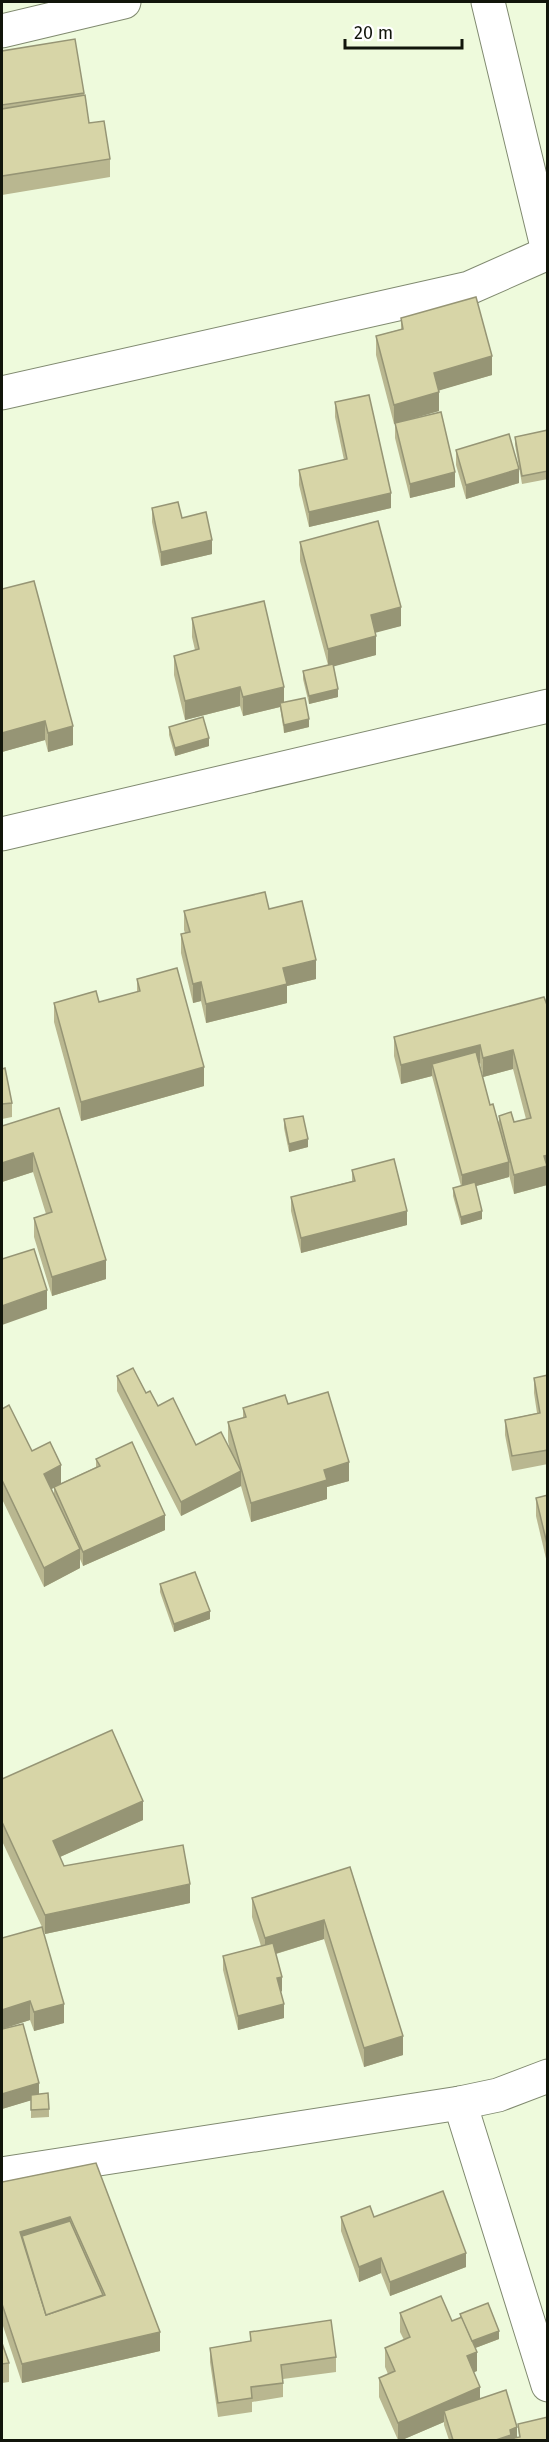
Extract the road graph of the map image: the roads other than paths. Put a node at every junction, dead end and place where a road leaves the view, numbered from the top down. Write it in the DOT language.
graph roads {
  1 [pos="124,2"];
  2 [pos="488,2"];
  3 [pos="2,31"];
  4 [pos="548,252"];
  5 [pos="2,393"];
  6 [pos="548,706"];
  7 [pos="2,834"];
  8 [pos="548,2076"];
  9 [pos="460,2103"];
  10 [pos="2,2174"];
  11 [pos="548,2385"];
  1 -- 3 [label="street"];
  2 -- 4 [label="street"];
  4 -- 5 [label="street"];
  6 -- 7 [label="street"];
  8 -- 9 [label="street"];
  9 -- 10 [label="street"];
  9 -- 11 [label="street"];
}
